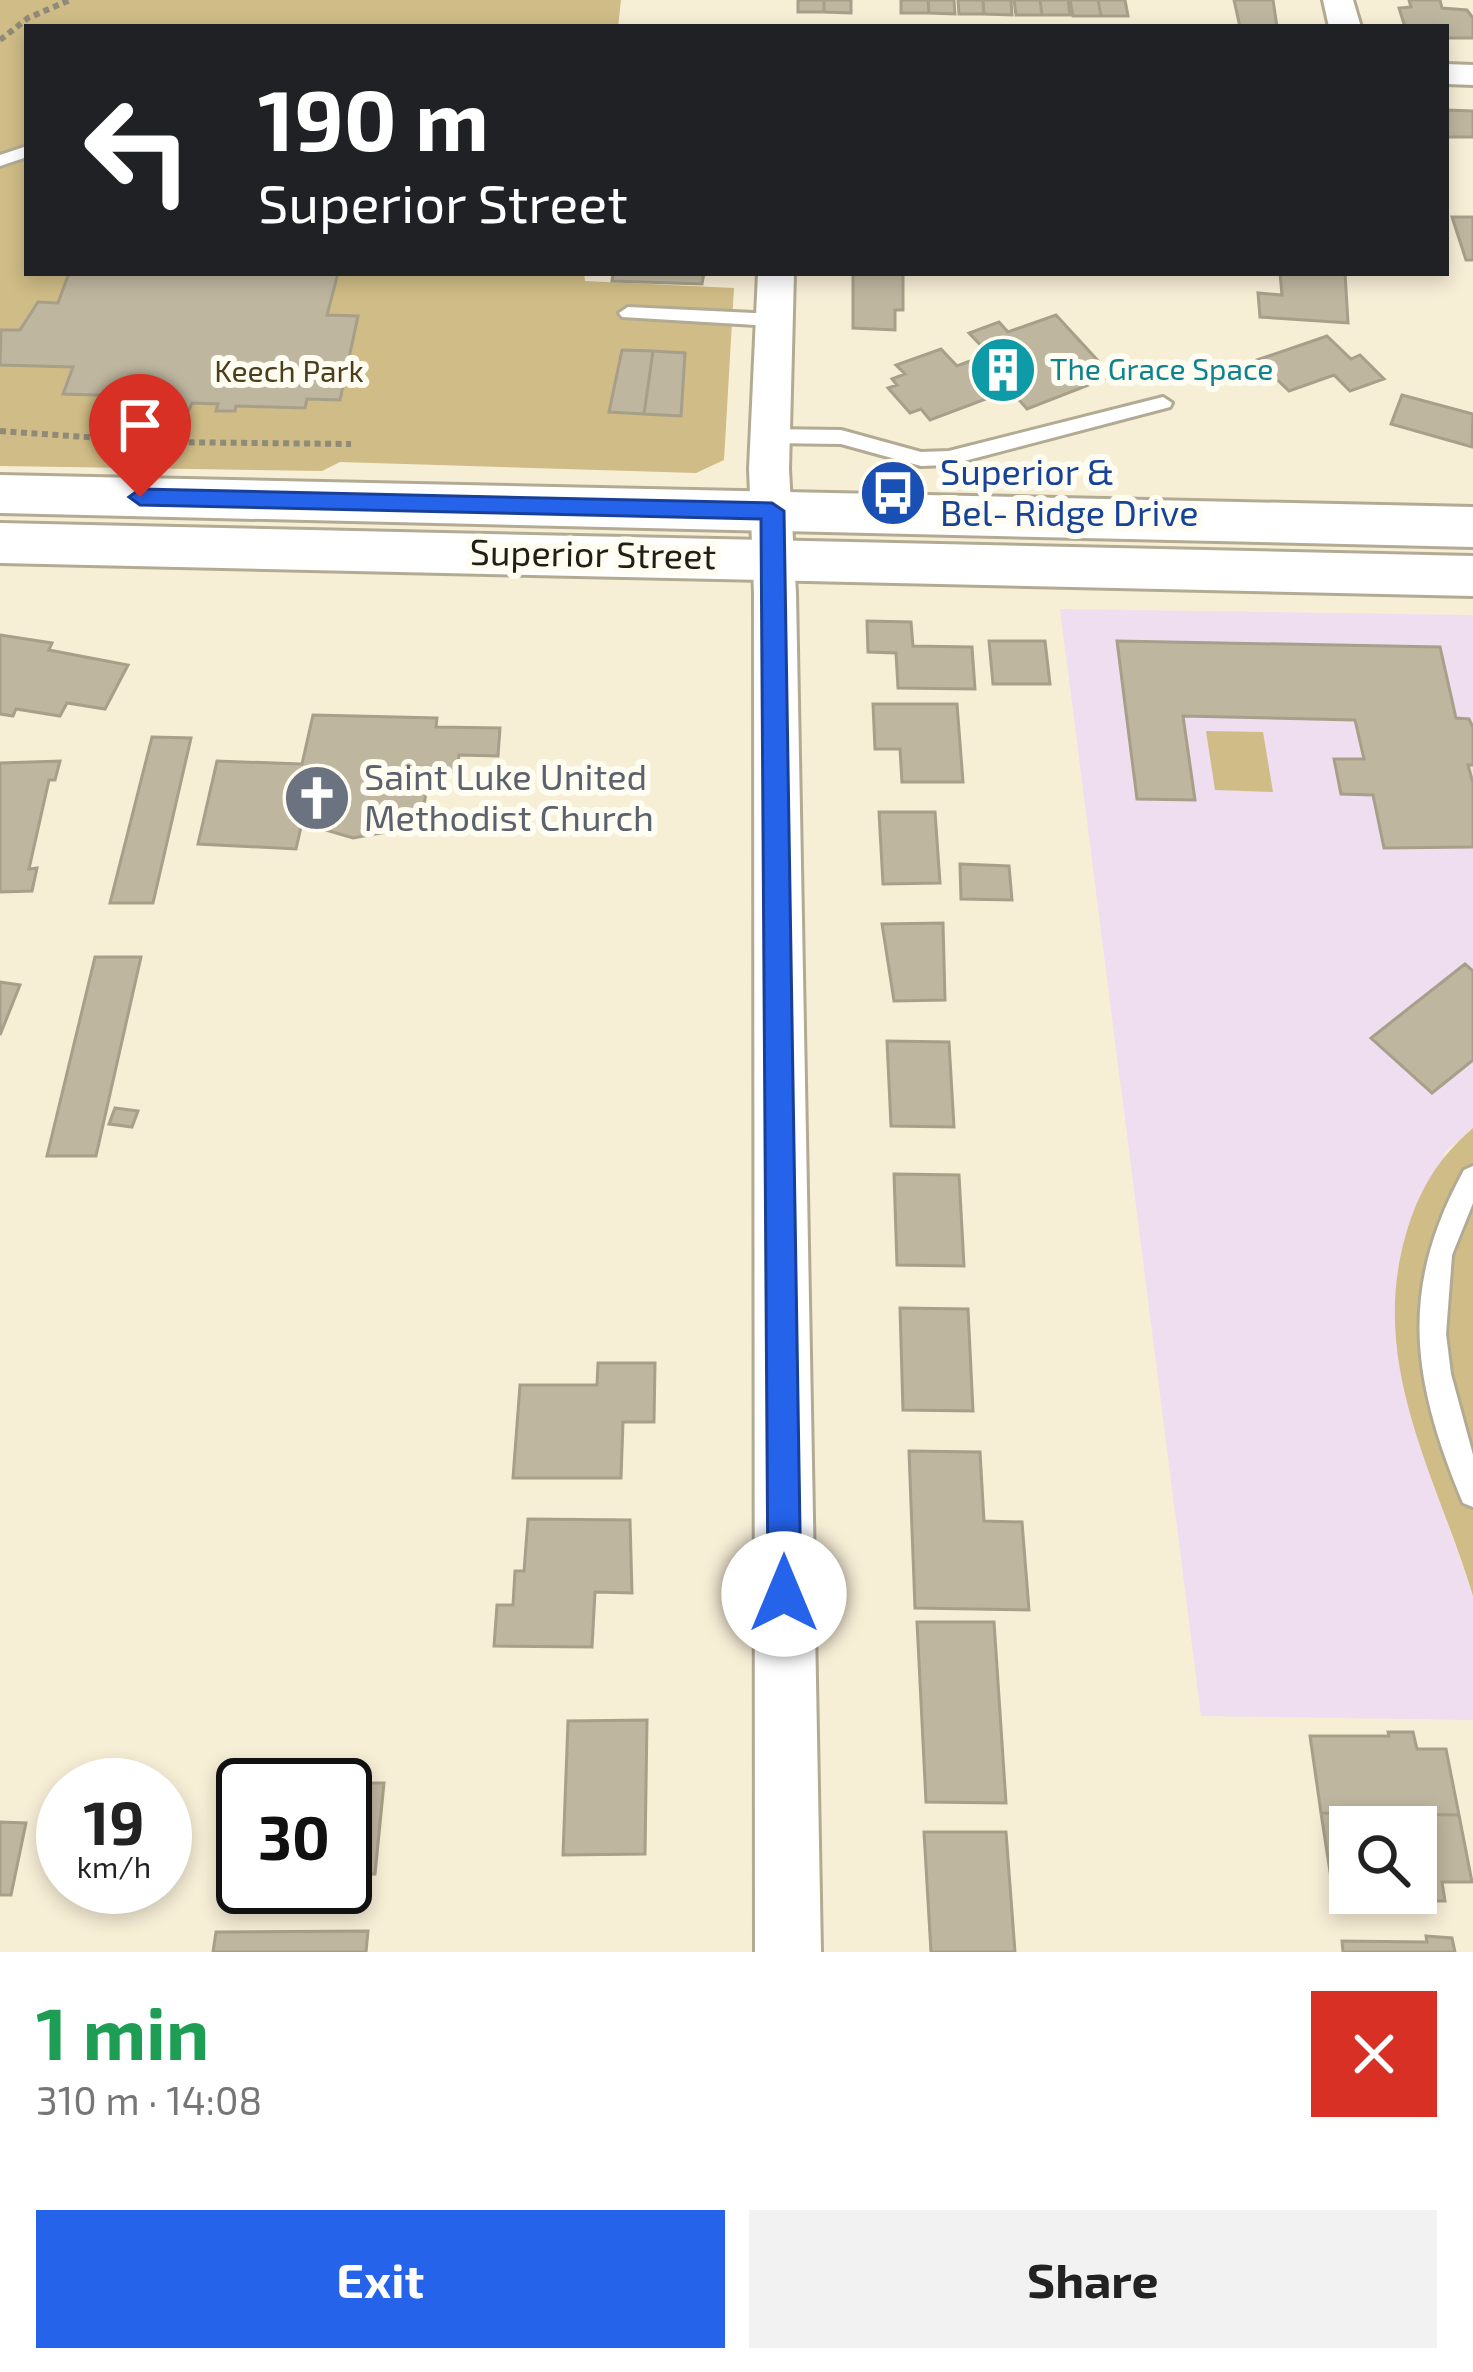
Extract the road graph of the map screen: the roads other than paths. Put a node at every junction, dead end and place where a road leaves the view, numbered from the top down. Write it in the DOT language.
graph roads {
  1 [pos="776,276"];
  2 [pos="628,314"];
  3 [pos="772,320"];
  4 [pos="1163,403"];
  5 [pos="770,436"];
  6 [pos="0,494"];
  7 [pos="1473,527"];
  8 [pos="773,534"];
  9 [pos="0,543"];
  10 [pos="1473,576"];
  11 [pos="1473,1178"];
  12 [pos="1473,1493"];
  13 [pos="788,1952"];
  1 -- 3 [label="street"];
  2 -- 3 [label="lane"];
  3 -- 5 [label="street"];
  4 -- 5 [label="lane"];
  5 -- 8 [label="street"];
  6 -- 8 [label="main road, Superior Street"];
  7 -- 8 [label="main road, Superior Street"];
  8 -- 9 [label="main road, Superior Street"];
  8 -- 10 [label="main road, Superior Street"];
  8 -- 13 [label="street"];
  11 -- 12 [label="lane"];
}
